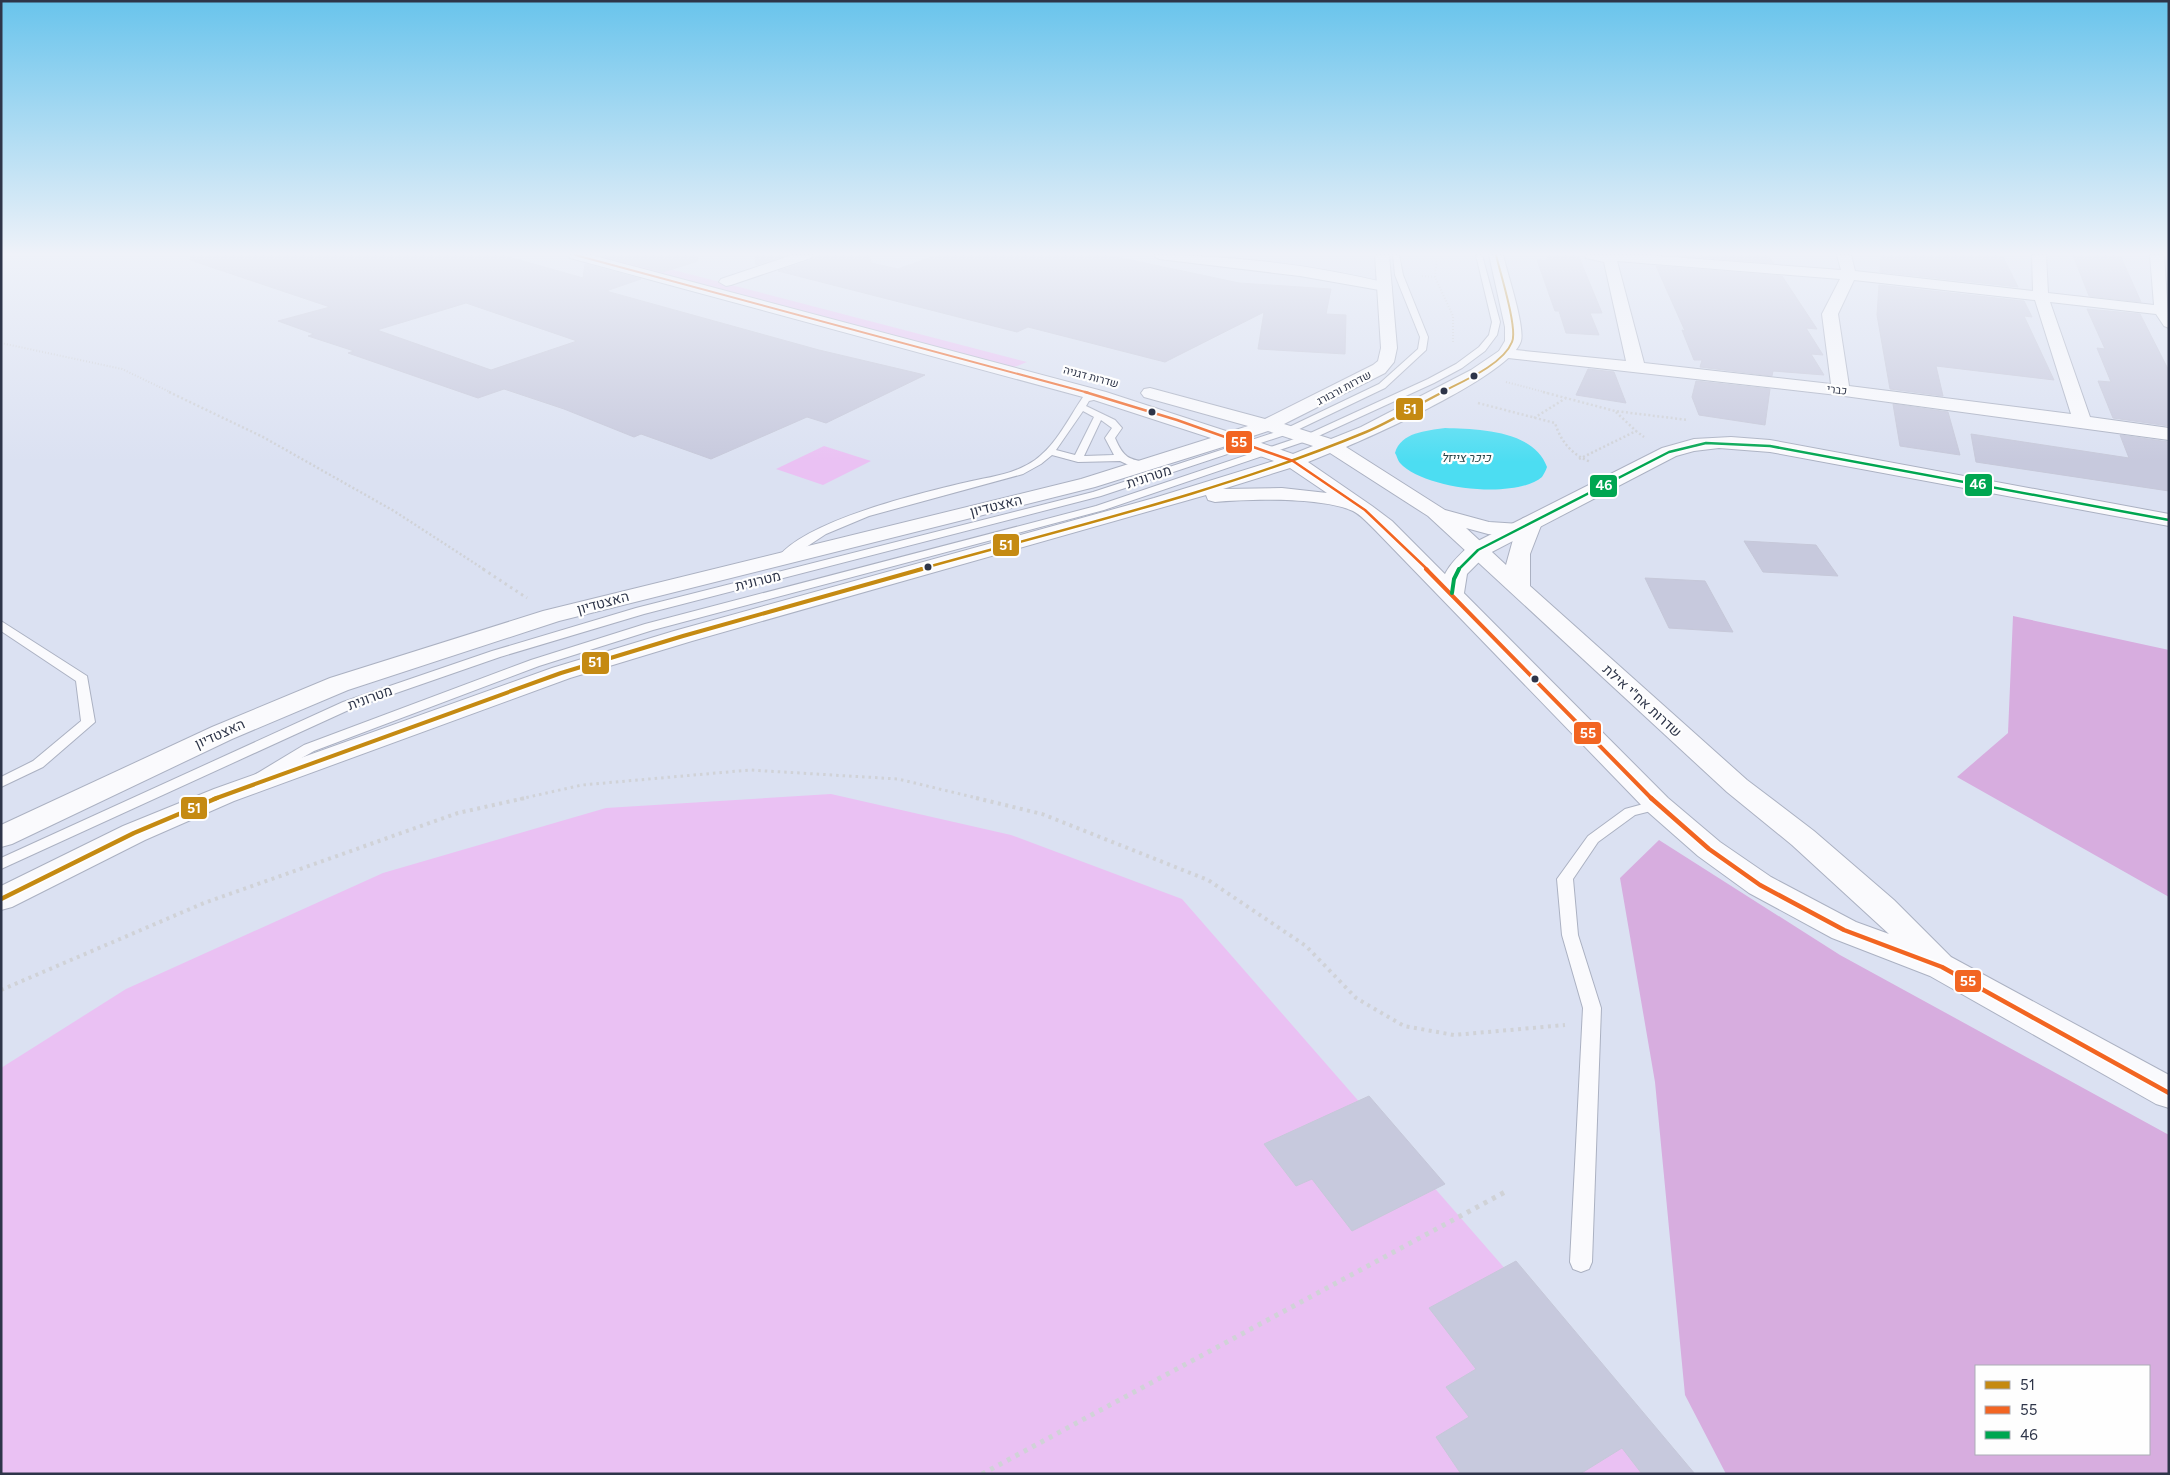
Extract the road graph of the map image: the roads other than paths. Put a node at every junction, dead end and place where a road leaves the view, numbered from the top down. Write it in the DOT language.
graph roads {
  1 [pos="847,324"];
  2 [pos="887,324"];
  3 [pos="1388,324"];
  4 [pos="1419,324"];
  5 [pos="1496,324"];
  6 [pos="1512,324"];
  7 [pos="1626,324"];
  8 [pos="1831,324"];
  9 [pos="2049,324"];
  10 [pos="1505,354"];
  11 [pos="1026,360"];
  12 [pos="1636,366"];
  13 [pos="1101,388"];
  14 [pos="1841,390"];
  15 [pos="1325,398"];
  16 [pos="1183,402"];
  17 [pos="1081,407"];
  18 [pos="1098,417"];
  19 [pos="1177,420"];
  20 [pos="2082,421"];
  21 [pos="1268,425"];
  22 [pos="1288,431"];
  23 [pos="1368,431"];
  24 [pos="2169,434"];
  25 [pos="1309,437"];
  26 [pos="1238,441"];
  27 [pos="1332,446"];
  28 [pos="1268,451"];
  29 [pos="1051,452"];
  30 [pos="1181,455"];
  31 [pos="1078,458"];
  32 [pos="1120,458"];
  33 [pos="1293,461"];
  34 [pos="1150,465"];
  35 [pos="1378,474"];
  36 [pos="1162,502"];
  37 [pos="1365,510"];
  38 [pos="1435,512"];
  39 [pos="2169,520"];
  40 [pos="1525,526"];
  41 [pos="1478,550"];
  42 [pos="784,557"];
  43 [pos="1519,588"];
  44 [pos="1452,593"];
  45 [pos="1,625"];
  46 [pos="1,783"];
  47 [pos="224,795"];
  48 [pos="1658,804"];
  49 [pos="1,837"];
  50 [pos="1,864"];
  51 [pos="1,900"];
  52 [pos="1942,967"];
  53 [pos="2169,1093"];
  54 [pos="1581,1262"];
  1 -- 13 [label="street, שדרות דגניה"];
  2 -- 11 [label="street"];
  3 -- 15 [label="street, שדרות ורבורג"];
  4 -- 22 [label="lane, מטרונית"];
  5 -- 25 [label="lane, מטרונית"];
  6 -- 10 [label="street"];
  7 -- 12 [label="street"];
  8 -- 14 [label="street"];
  9 -- 20 [label="street"];
  10 -- 12 [label="street, כברי"];
  10 -- 23 [label="street"];
  12 -- 14 [label="street, כברי"];
  13 -- 16 [label="street, שדרות דגניה"];
  13 -- 17 [label="lane"];
  13 -- 19 [label="street, שדרות דגניה"];
  14 -- 20 [label="street, כברי"];
  15 -- 16 [label="street"];
  15 -- 21 [label="street, שדרות ורבורג"];
  16 -- 21 [label="street, שדרות דגניה"];
  17 -- 18 [label="lane"];
  17 -- 29 [label="lane"];
  18 -- 31 [label="lane"];
  18 -- 32 [label="lane"];
  19 -- 26 [label="street, שדרות דגניה"];
  19 -- 30 [label="street"];
  20 -- 24 [label="street, כברי"];
  21 -- 22 [label="street, שדרות דגניה"];
  21 -- 26 [label="street, שדרות ורבורג"];
  22 -- 25 [label="street, שדרות דגניה"];
  22 -- 26 [label="lane, מטרונית"];
  23 -- 27 [label="street"];
  23 -- 35 [label="street"];
  25 -- 27 [label="street, שדרות אח\"י אילת"];
  25 -- 28 [label="lane, מטרונית"];
  26 -- 28 [label="street, שדרות דגניה"];
  26 -- 30 [label="street, האצטדיון"];
  26 -- 50 [label="lane, מטרונית"];
  27 -- 33 [label="street"];
  27 -- 35 [label="street, שדרות אח\"י אילת"];
  28 -- 33 [label="street, שדרות אח\"י אילת"];
  28 -- 47 [label="lane, מטרונית"];
  29 -- 31 [label="lane"];
  29 -- 42 [label="lane"];
  30 -- 34 [label="street, האצטדיון"];
  31 -- 32 [label="lane"];
  32 -- 34 [label="lane"];
  33 -- 36 [label="street"];
  33 -- 37 [label="street, שדרות אח\"י אילת"];
  34 -- 42 [label="street, האצטדיון"];
  35 -- 38 [label="street, שדרות אח\"י אילת"];
  36 -- 37 [label="street"];
  36 -- 47 [label="street"];
  37 -- 44 [label="street, שדרות אח\"י אילת"];
  38 -- 40 [label="street"];
  38 -- 41 [label="street, שדרות אח\"י אילת"];
  39 -- 40 [label="street"];
  40 -- 41 [label="street"];
  40 -- 43 [label="street"];
  41 -- 43 [label="street, שדרות אח\"י אילת"];
  41 -- 44 [label="street"];
  42 -- 49 [label="street, האצטדיון"];
  43 -- 52 [label="street, שדרות אח\"י אילת"];
  44 -- 48 [label="street, שדרות אח\"י אילת"];
  45 -- 46 [label="lane"];
  47 -- 51 [label="street"];
  48 -- 52 [label="street, שדרות אח\"י אילת"];
  48 -- 54 [label="lane"];
  52 -- 53 [label="street, שדרות אח\"י אילת"];
}
